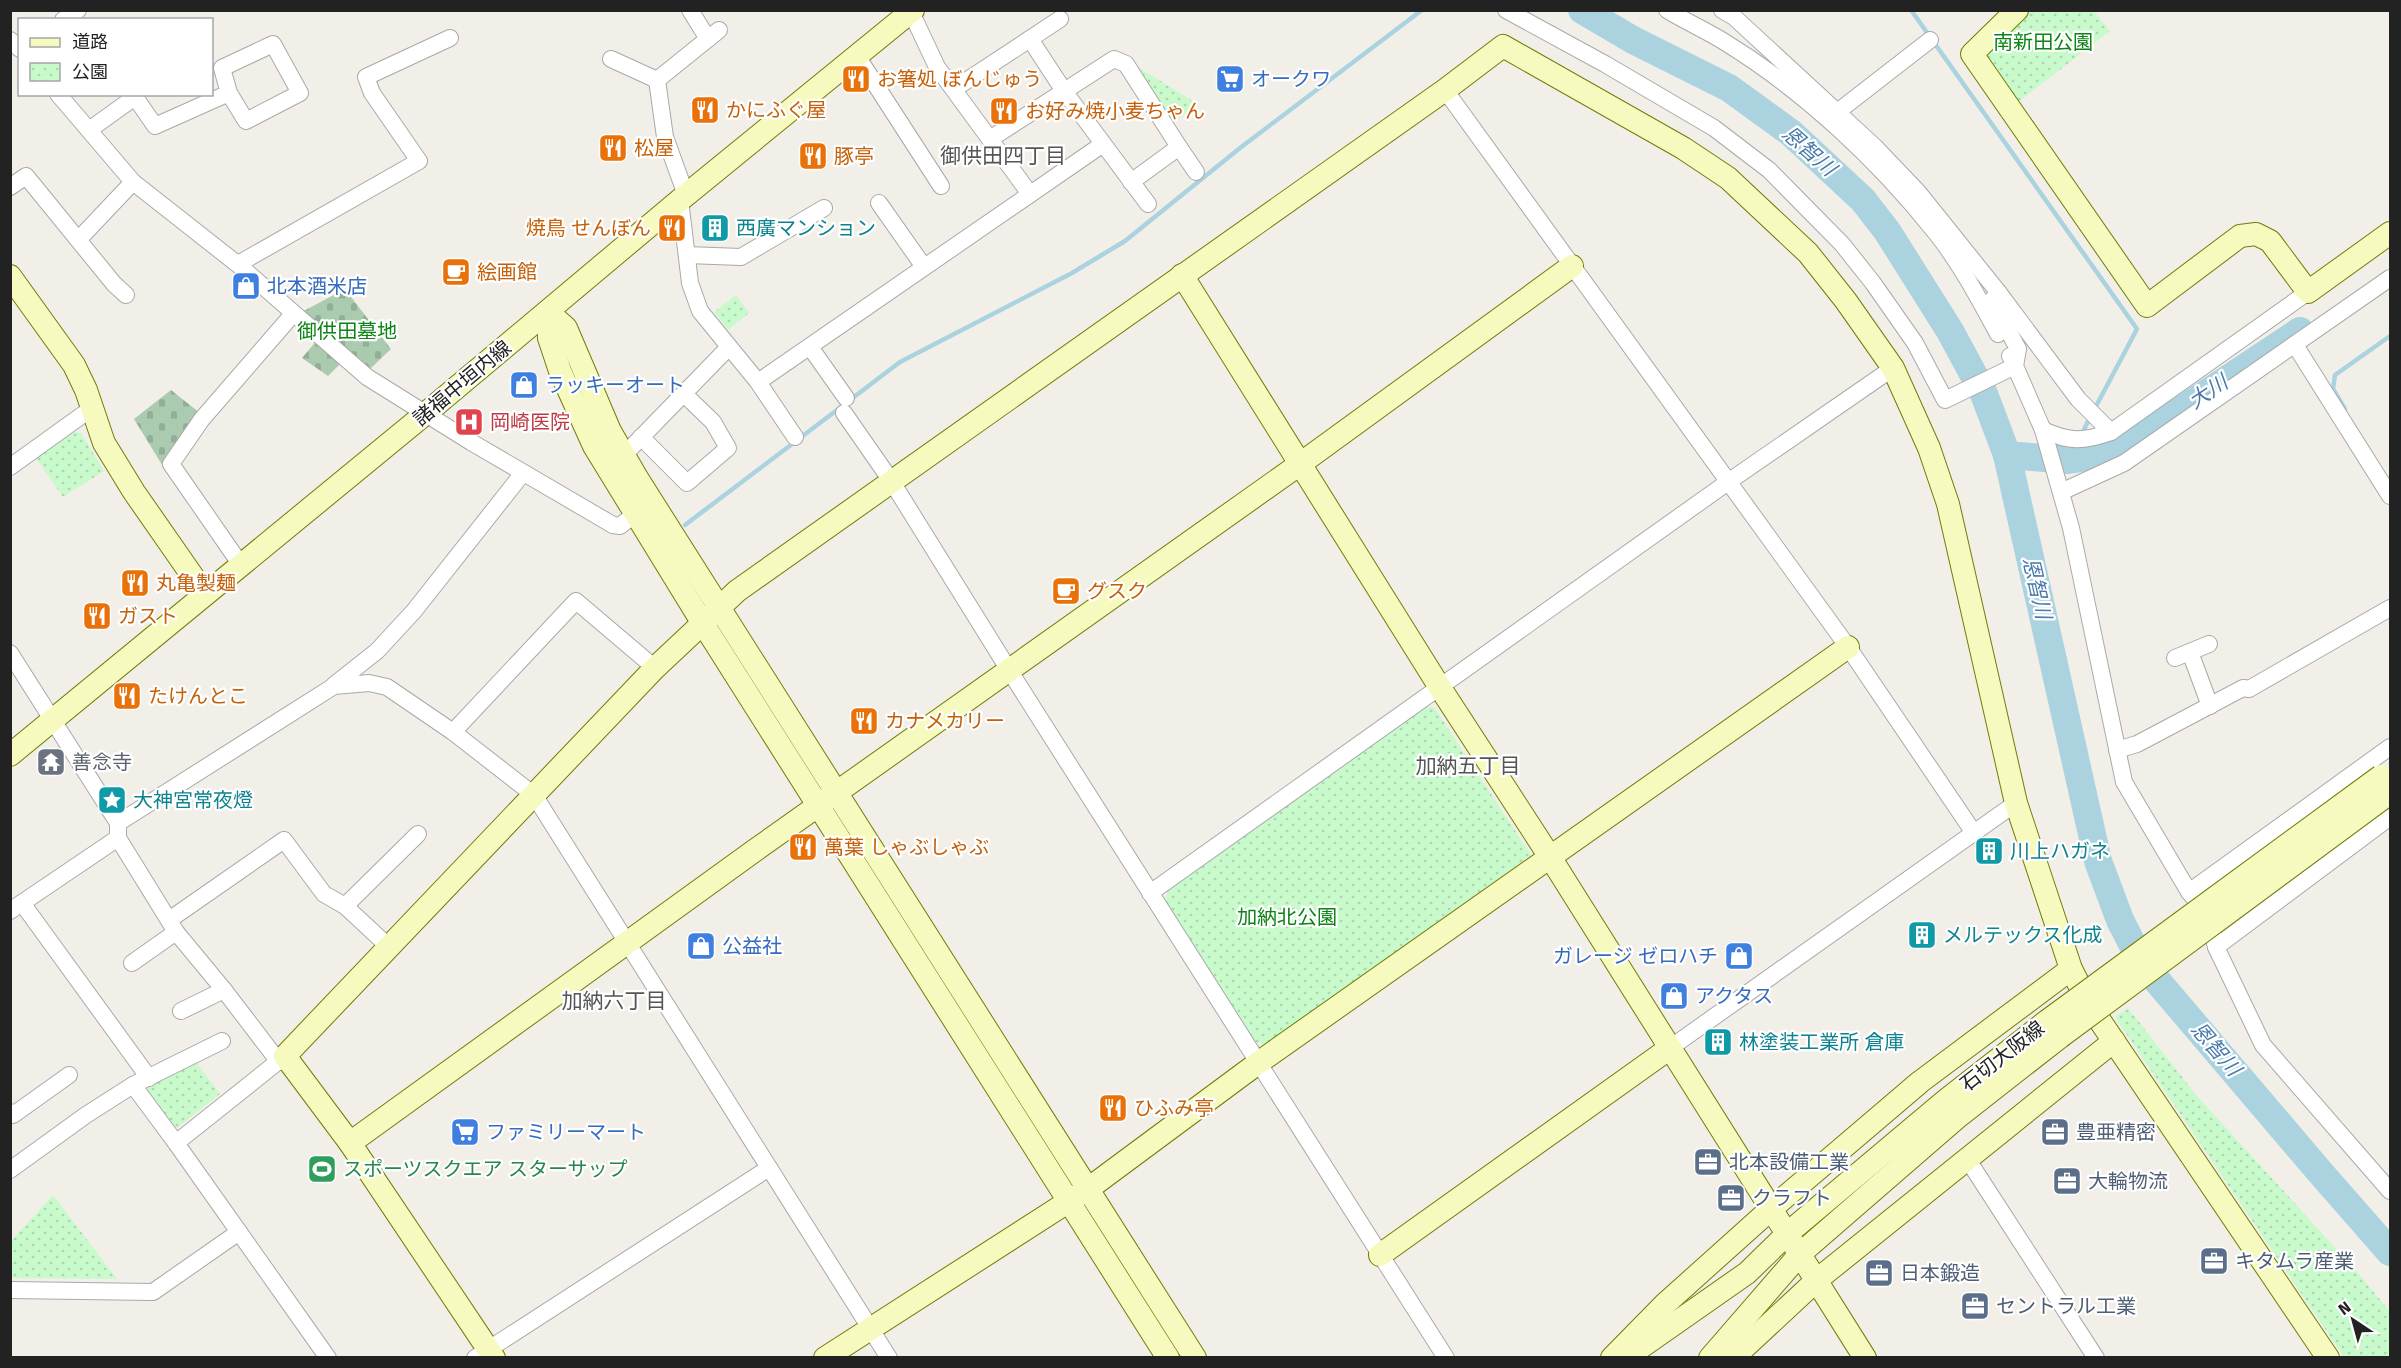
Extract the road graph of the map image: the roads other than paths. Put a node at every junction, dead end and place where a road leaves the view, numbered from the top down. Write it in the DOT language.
graph roads {
  1 [pos="690,10"];
  2 [pos="1506,10"];
  3 [pos="1667,10"];
  4 [pos="1722,10"];
  5 [pos="2017,10"];
  6 [pos="912,11"];
  7 [pos="1060,19"];
  8 [pos="450,38"];
  9 [pos="1030,39"];
  10 [pos="1930,40"];
  11 [pos="857,56"];
  12 [pos="611,59"];
  13 [pos="657,80"];
  14 [pos="954,89"];
  15 [pos="1445,90"];
  16 [pos="1064,91"];
  17 [pos="229,93"];
  18 [pos="60,96"];
  19 [pos="1836,113"];
  20 [pos="89,130"];
  21 [pos="990,139"];
  22 [pos="1103,144"];
  23 [pos="1179,147"];
  24 [pos="1196,172"];
  25 [pos="133,182"];
  26 [pos="1131,182"];
  27 [pos="941,186"];
  28 [pos="10,187"];
  29 [pos="1030,194"];
  30 [pos="683,198"];
  31 [pos="879,203"];
  32 [pos="1148,204"];
  33 [pos="824,208"];
  34 [pos="2391,233"];
  35 [pos="79,238"];
  36 [pos="687,255"];
  37 [pos="238,264"];
  38 [pos="1572,266"];
  39 [pos="924,267"];
  40 [pos="1182,275"];
  41 [pos="10,276"];
  42 [pos="2391,278"];
  43 [pos="1999,292"];
  44 [pos="2308,292"];
  45 [pos="126,295"];
  46 [pos="548,312"];
  47 [pos="293,314"];
  48 [pos="2295,345"];
  49 [pos="810,347"];
  50 [pos="728,348"];
  51 [pos="2016,366"];
  52 [pos="1893,368"];
  53 [pos="758,382"];
  54 [pos="684,394"];
  55 [pos="92,408"];
  56 [pos="425,414"];
  57 [pos="2043,430"];
  58 [pos="2111,432"];
  59 [pos="641,437"];
  60 [pos="795,437"];
  61 [pos="624,455"];
  62 [pos="1300,464"];
  63 [pos="10,467"];
  64 [pos="523,473"];
  65 [pos="892,482"];
  66 [pos="1728,482"];
  67 [pos="2061,492"];
  68 [pos="2391,496"];
  69 [pos="635,514"];
  70 [pos="241,565"];
  71 [pos="206,594"];
  72 [pos="2391,608"];
  73 [pos="710,614"];
  74 [pos="2209,644"];
  75 [pos="1848,647"];
  76 [pos="10,654"];
  77 [pos="655,668"];
  78 [pos="1009,670"];
  79 [pos="333,686"];
  80 [pos="1439,687"];
  81 [pos="2210,706"];
  82 [pos="52,720"];
  83 [pos="453,732"];
  84 [pos="2391,747"];
  85 [pos="2117,750"];
  86 [pos="10,755"];
  87 [pos="2387,779"];
  88 [pos="534,795"];
  89 [pos="827,799"];
  90 [pos="2016,803"];
  91 [pos="2391,817"];
  92 [pos="118,831"];
  93 [pos="1974,833"];
  94 [pos="418,834"];
  95 [pos="1550,857"];
  96 [pos="1150,892"];
  97 [pos="2188,892"];
  98 [pos="345,906"];
  99 [pos="16,907"];
  100 [pos="172,926"];
  101 [pos="627,942"];
  102 [pos="389,947"];
  103 [pos="2216,947"];
  104 [pos="132,963"];
  105 [pos="2071,969"];
  106 [pos="224,990"];
  107 [pos="181,1011"];
  108 [pos="2054,1029"];
  109 [pos="222,1041"];
  110 [pos="2114,1041"];
  111 [pos="1670,1048"];
  112 [pos="282,1059"];
  113 [pos="1258,1063"];
  114 [pos="69,1075"];
  115 [pos="149,1078"];
  116 [pos="134,1085"];
  117 [pos="10,1112"];
  118 [pos="176,1143"];
  119 [pos="350,1143"];
  120 [pos="1968,1160"];
  121 [pos="769,1168"];
  122 [pos="10,1170"];
  123 [pos="1088,1189"];
  124 [pos="2391,1191"];
  125 [pos="1069,1202"];
  126 [pos="1772,1208"];
  127 [pos="239,1232"];
  128 [pos="1788,1233"];
  129 [pos="1801,1253"];
  130 [pos="1380,1255"];
  131 [pos="1818,1279"];
  132 [pos="10,1290"];
  133 [pos="871,1329"];
  134 [pos="486,1355"];
  135 [pos="328,1358"];
  136 [pos="825,1358"];
  137 [pos="889,1358"];
  138 [pos="1168,1358"];
  139 [pos="1195,1358"];
  140 [pos="1446,1358"];
  141 [pos="1612,1358"];
  142 [pos="1626,1358"];
  143 [pos="1710,1358"];
  144 [pos="1733,1358"];
  145 [pos="1865,1358"];
  146 [pos="2096,1358"];
  147 [pos="2328,1358"];
  1 -- 13 [label="street"];
  2 -- 51 [label="street"];
  3 -- 51 [label="street"];
  4 -- 19 [label="street"];
  5 -- 44 [label="street"];
  6 -- 11 [label="street, 諸福中垣内線"];
  6 -- 14 [label="street"];
  7 -- 9 [label="street"];
  8 -- 37 [label="street"];
  9 -- 14 [label="street"];
  9 -- 16 [label="street"];
  10 -- 19 [label="street"];
  11 -- 27 [label="street"];
  11 -- 30 [label="street, 諸福中垣内線"];
  12 -- 13 [label="street"];
  13 -- 30 [label="street"];
  14 -- 21 [label="street"];
  15 -- 38 [label="street"];
  15 -- 40 [label="street"];
  15 -- 52 [label="street"];
  16 -- 21 [label="street"];
  16 -- 22 [label="street"];
  16 -- 23 [label="street"];
  17 -- 17 [label="street"];
  17 -- 20 [label="street"];
  18 -- 20 [label="street"];
  19 -- 43 [label="street"];
  20 -- 25 [label="street"];
  21 -- 29 [label="street"];
  22 -- 26 [label="street"];
  22 -- 29 [label="street"];
  23 -- 24 [label="street"];
  23 -- 26 [label="street"];
  25 -- 35 [label="street"];
  25 -- 37 [label="street"];
  26 -- 32 [label="street"];
  28 -- 35 [label="street"];
  29 -- 39 [label="street"];
  30 -- 36 [label="street"];
  30 -- 46 [label="street, 諸福中垣内線"];
  31 -- 39 [label="street"];
  33 -- 36 [label="street"];
  34 -- 44 [label="street"];
  35 -- 45 [label="street"];
  36 -- 50 [label="street"];
  37 -- 47 [label="street"];
  38 -- 62 [label="street"];
  38 -- 66 [label="street"];
  39 -- 49 [label="street"];
  40 -- 62 [label="street"];
  40 -- 65 [label="street"];
  41 -- 55 [label="street"];
  42 -- 48 [label="street"];
  43 -- 51 [label="street"];
  43 -- 58 [label="street"];
  44 -- 58 [label="street"];
  46 -- 56 [label="street, 諸福中垣内線"];
  46 -- 61 [label="street"];
  46 -- 69 [label="street"];
  47 -- 56 [label="street"];
  47 -- 70 [label="street"];
  48 -- 67 [label="street"];
  48 -- 68 [label="street"];
  49 -- 53 [label="street"];
  49 -- 65 [label="street"];
  50 -- 53 [label="street"];
  50 -- 54 [label="street"];
  51 -- 57 [label="street"];
  52 -- 66 [label="street"];
  52 -- 90 [label="street"];
  53 -- 60 [label="street"];
  54 -- 59 [label="street"];
  54 -- 59 [label="street"];
  55 -- 63 [label="street"];
  55 -- 71 [label="street"];
  56 -- 64 [label="street"];
  56 -- 70 [label="street, 諸福中垣内線"];
  57 -- 58 [label="street"];
  57 -- 67 [label="street"];
  59 -- 61 [label="street"];
  61 -- 73 [label="street"];
  62 -- 78 [label="street"];
  62 -- 80 [label="street"];
  64 -- 69 [label="street"];
  64 -- 79 [label="street"];
  65 -- 73 [label="street"];
  65 -- 78 [label="street"];
  66 -- 75 [label="street"];
  66 -- 80 [label="street"];
  67 -- 85 [label="street"];
  69 -- 73 [label="street"];
  70 -- 71 [label="street, 諸福中垣内線"];
  71 -- 82 [label="street, 諸福中垣内線"];
  72 -- 81 [label="street"];
  73 -- 77 [label="street"];
  73 -- 89 [label="street"];
  74 -- 81 [label="street"];
  75 -- 93 [label="street"];
  75 -- 95 [label="street"];
  76 -- 82 [label="street"];
  77 -- 83 [label="street"];
  77 -- 88 [label="street"];
  78 -- 89 [label="street"];
  78 -- 96 [label="street"];
  79 -- 83 [label="street"];
  79 -- 92 [label="street"];
  80 -- 95 [label="street"];
  80 -- 96 [label="street"];
  81 -- 85 [label="street"];
  82 -- 86 [label="street, 諸福中垣内線"];
  82 -- 92 [label="street"];
  83 -- 88 [label="street"];
  84 -- 97 [label="street"];
  85 -- 97 [label="street"];
  87 -- 108 [label="street, 石切大阪線, bridge"];
  88 -- 101 [label="street"];
  88 -- 102 [label="street"];
  89 -- 101 [label="street"];
  89 -- 123 [label="street"];
  89 -- 125 [label="street"];
  90 -- 93 [label="street"];
  90 -- 105 [label="street"];
  91 -- 103 [label="street"];
  92 -- 99 [label="street"];
  92 -- 100 [label="street"];
  93 -- 111 [label="street"];
  94 -- 98 [label="street"];
  95 -- 111 [label="street"];
  95 -- 113 [label="street"];
  96 -- 113 [label="street"];
  97 -- 103 [label="street"];
  98 -- 100 [label="street"];
  98 -- 102 [label="street"];
  99 -- 115 [label="street"];
  100 -- 104 [label="street"];
  100 -- 106 [label="street"];
  101 -- 119 [label="street"];
  101 -- 121 [label="street"];
  102 -- 112 [label="street"];
  103 -- 124 [label="street"];
  105 -- 110 [label="street"];
  105 -- 126 [label="street"];
  106 -- 107 [label="street"];
  106 -- 112 [label="street"];
  108 -- 128 [label="street, 石切大阪線"];
  108 -- 129 [label="street, 石切大阪線"];
  109 -- 115 [label="street"];
  110 -- 120 [label="street"];
  110 -- 147 [label="street"];
  111 -- 126 [label="street"];
  111 -- 130 [label="street"];
  112 -- 118 [label="street"];
  112 -- 119 [label="street"];
  113 -- 123 [label="street"];
  113 -- 130 [label="street"];
  114 -- 117 [label="street"];
  115 -- 116 [label="street"];
  116 -- 118 [label="street"];
  116 -- 122 [label="street"];
  118 -- 127 [label="street"];
  119 -- 134 [label="street"];
  120 -- 131 [label="street"];
  120 -- 146 [label="street"];
  121 -- 133 [label="street"];
  121 -- 134 [label="street"];
  123 -- 125 [label="street"];
  123 -- 139 [label="street"];
  125 -- 133 [label="street"];
  125 -- 138 [label="street"];
  126 -- 128 [label="street"];
  126 -- 141 [label="street"];
  127 -- 132 [label="street"];
  127 -- 135 [label="street"];
  128 -- 129 [label="street"];
  128 -- 142 [label="street, 石切大阪線"];
  129 -- 131 [label="street"];
  129 -- 143 [label="street, 石切大阪線"];
  130 -- 140 [label="street"];
  131 -- 144 [label="street"];
  131 -- 145 [label="street"];
  133 -- 136 [label="street"];
  133 -- 137 [label="street"];
}
